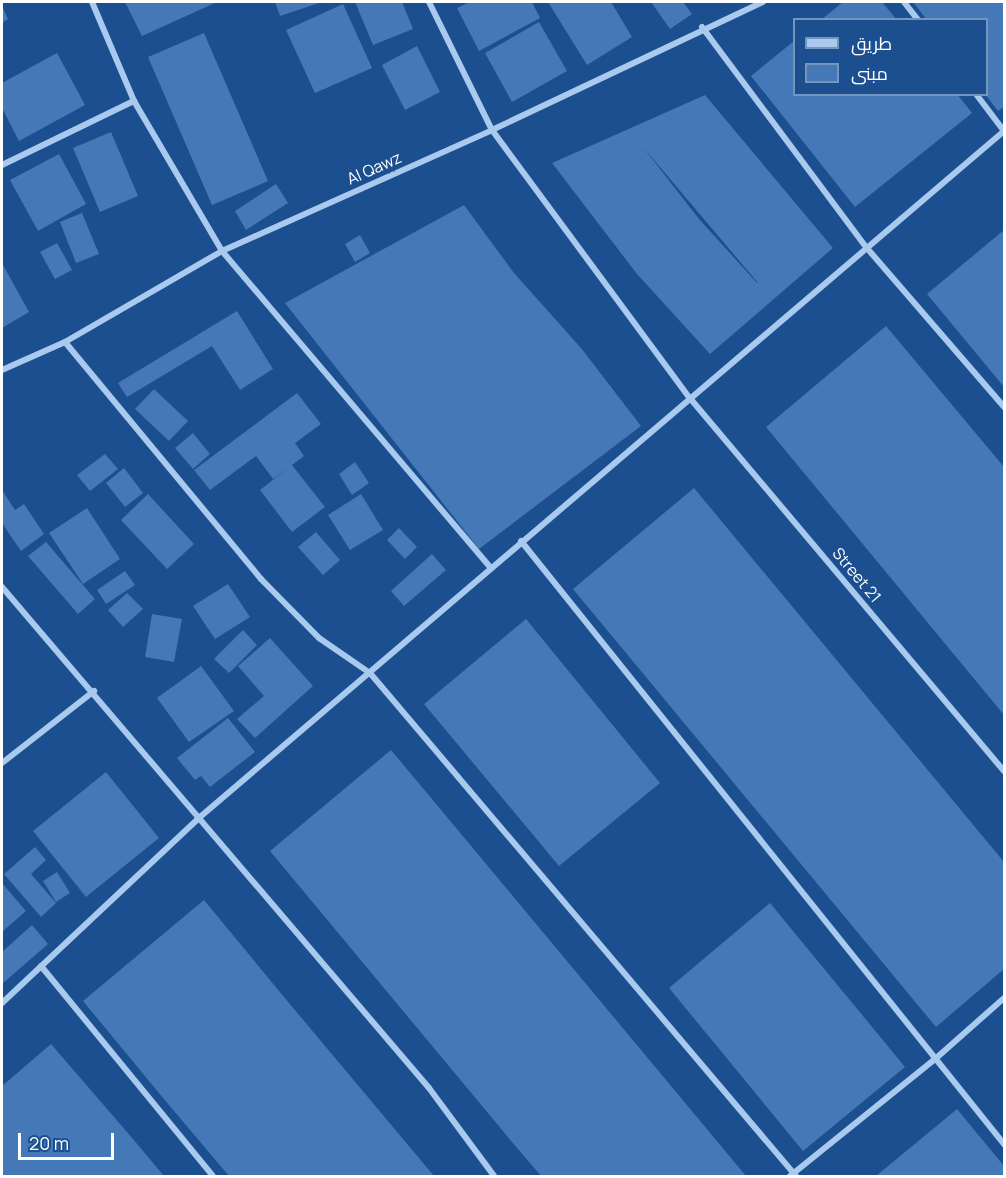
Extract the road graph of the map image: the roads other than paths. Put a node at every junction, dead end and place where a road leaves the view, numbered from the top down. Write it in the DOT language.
graph roads {
  1 [pos="92,2"];
  2 [pos="429,2"];
  3 [pos="763,2"];
  4 [pos="904,2"];
  5 [pos="916,18"];
  6 [pos="702,27"];
  7 [pos="978,96"];
  8 [pos="134,101"];
  9 [pos="492,130"];
  10 [pos="1005,131"];
  11 [pos="2,165"];
  12 [pos="866,248"];
  13 [pos="222,251"];
  14 [pos="65,342"];
  15 [pos="2,370"];
  16 [pos="689,397"];
  17 [pos="1005,407"];
  18 [pos="521,541"];
  19 [pos="490,568"];
  20 [pos="2,587"];
  21 [pos="370,673"];
  22 [pos="94,690"];
  23 [pos="2,763"];
  24 [pos="1005,771"];
  25 [pos="200,817"];
  26 [pos="41,966"];
  27 [pos="1005,998"];
  28 [pos="2,1003"];
  29 [pos="934,1060"];
  30 [pos="1005,1144"];
  31 [pos="793,1175"];
  32 [pos="213,1176"];
  33 [pos="494,1176"];
  1 -- 8 [label="street"];
  2 -- 9 [label="street, Street 21"];
  3 -- 6 [label="street, Al Qawz"];
  4 -- 5 [label="street"];
  6 -- 9 [label="street, Al Qawz"];
  6 -- 12 [label="street"];
  7 -- 10 [label="street"];
  8 -- 11 [label="street"];
  8 -- 13 [label="street"];
  9 -- 13 [label="street, Al Qawz"];
  9 -- 16 [label="street, Street 21"];
  10 -- 12 [label="street"];
  12 -- 16 [label="street"];
  12 -- 17 [label="street"];
  13 -- 14 [label="street, Al Qawz"];
  13 -- 19 [label="street"];
  14 -- 15 [label="street, Al Qawz"];
  14 -- 21 [label="street"];
  16 -- 18 [label="street"];
  16 -- 24 [label="street, Street 21"];
  18 -- 19 [label="street"];
  18 -- 29 [label="street"];
  19 -- 21 [label="street"];
  20 -- 22 [label="street"];
  21 -- 25 [label="street"];
  21 -- 31 [label="street"];
  22 -- 23 [label="street"];
  22 -- 25 [label="street"];
  25 -- 26 [label="street"];
  25 -- 33 [label="street"];
  26 -- 28 [label="street"];
  26 -- 32 [label="street"];
  27 -- 29 [label="street"];
  29 -- 30 [label="street"];
  29 -- 31 [label="street"];
}
